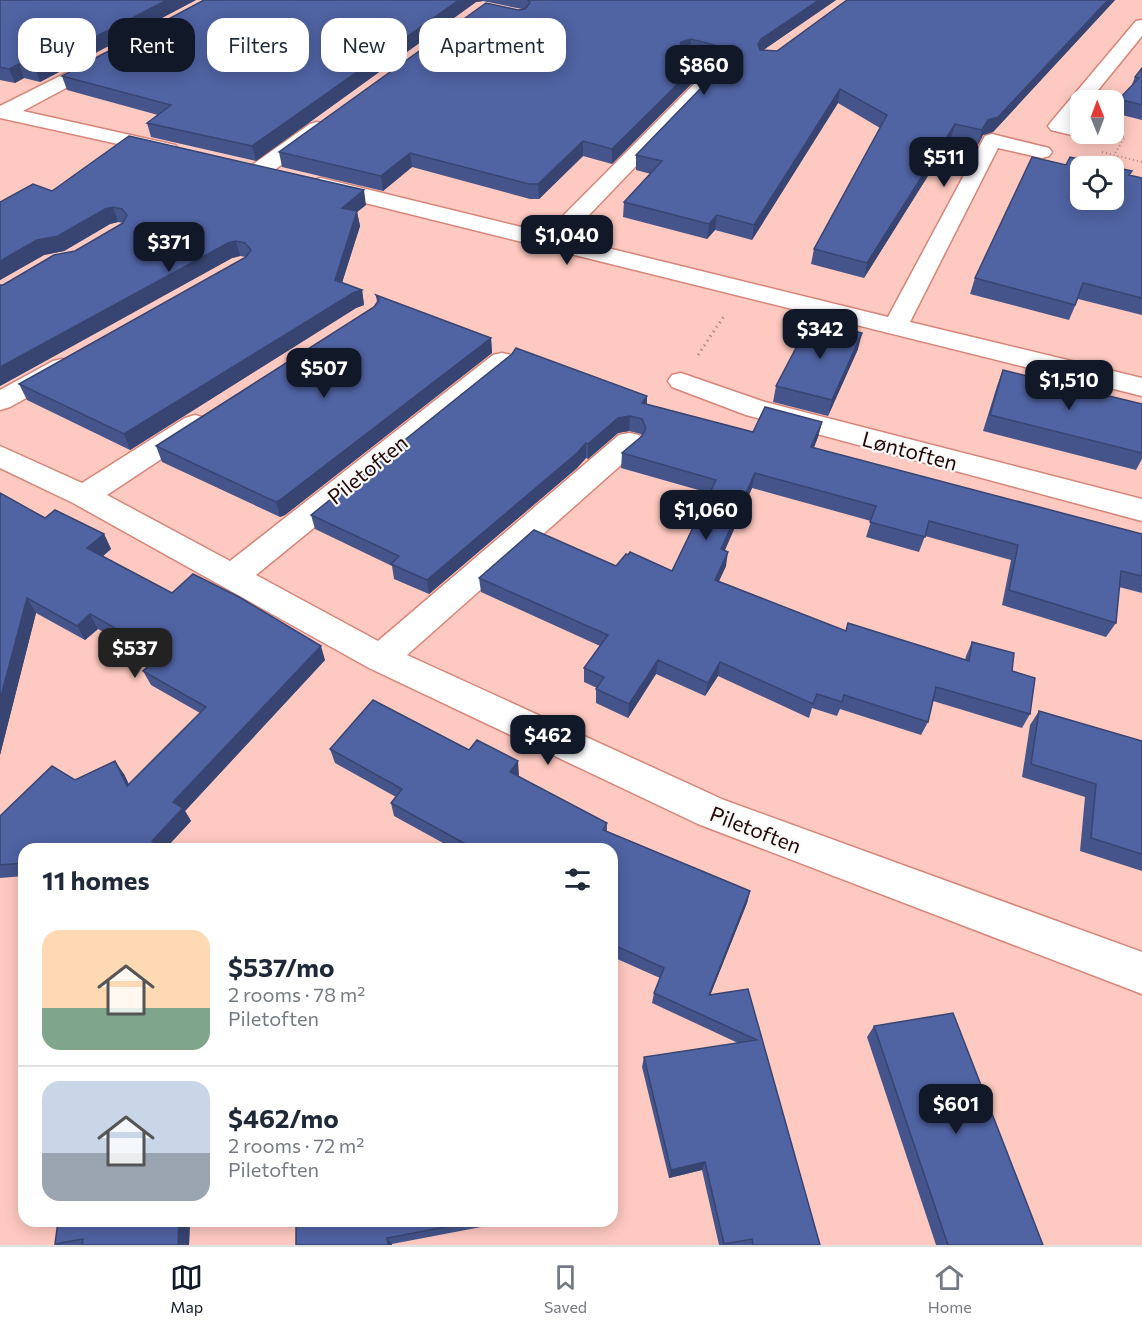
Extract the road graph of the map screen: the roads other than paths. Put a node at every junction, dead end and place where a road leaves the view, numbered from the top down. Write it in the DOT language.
graph roads {
  1 [pos="1142,25"];
  2 [pos="108,58"];
  3 [pos="689,61"];
  4 [pos="1088,90"];
  5 [pos="1070,112"];
  6 [pos="2,116"];
  7 [pos="327,120"];
  8 [pos="1070,130"];
  9 [pos="1042,152"];
  10 [pos="191,154"];
  11 [pos="237,165"];
  12 [pos="260,170"];
  13 [pos="552,241"];
  14 [pos="896,325"];
  15 [pos="80,356"];
  16 [pos="502,362"];
  17 [pos="681,381"];
  18 [pos="1142,387"];
  19 [pos="0,402"];
  20 [pos="216,411"];
  21 [pos="629,442"];
  22 [pos="0,456"];
  23 [pos="84,496"];
  24 [pos="1142,510"];
  25 [pos="232,577"];
  26 [pos="381,658"];
  27 [pos="1142,973"];
  1 -- 4 [label="street"];
  2 -- 6 [label="street"];
  3 -- 13 [label="street"];
  5 -- 8 [label="street"];
  6 -- 10 [label="street"];
  7 -- 12 [label="street"];
  9 -- 14 [label="street"];
  11 -- 12 [label="street"];
  12 -- 13 [label="street"];
  13 -- 14 [label="street"];
  14 -- 18 [label="street"];
  15 -- 19 [label="street"];
  16 -- 25 [label="street, Piletoften"];
  17 -- 24 [label="street, Løntoften"];
  20 -- 23 [label="street"];
  21 -- 26 [label="street"];
  22 -- 23 [label="street, Piletoften"];
  23 -- 25 [label="street, Piletoften"];
  25 -- 26 [label="street, Piletoften"];
  26 -- 27 [label="street, Piletoften"];
}
